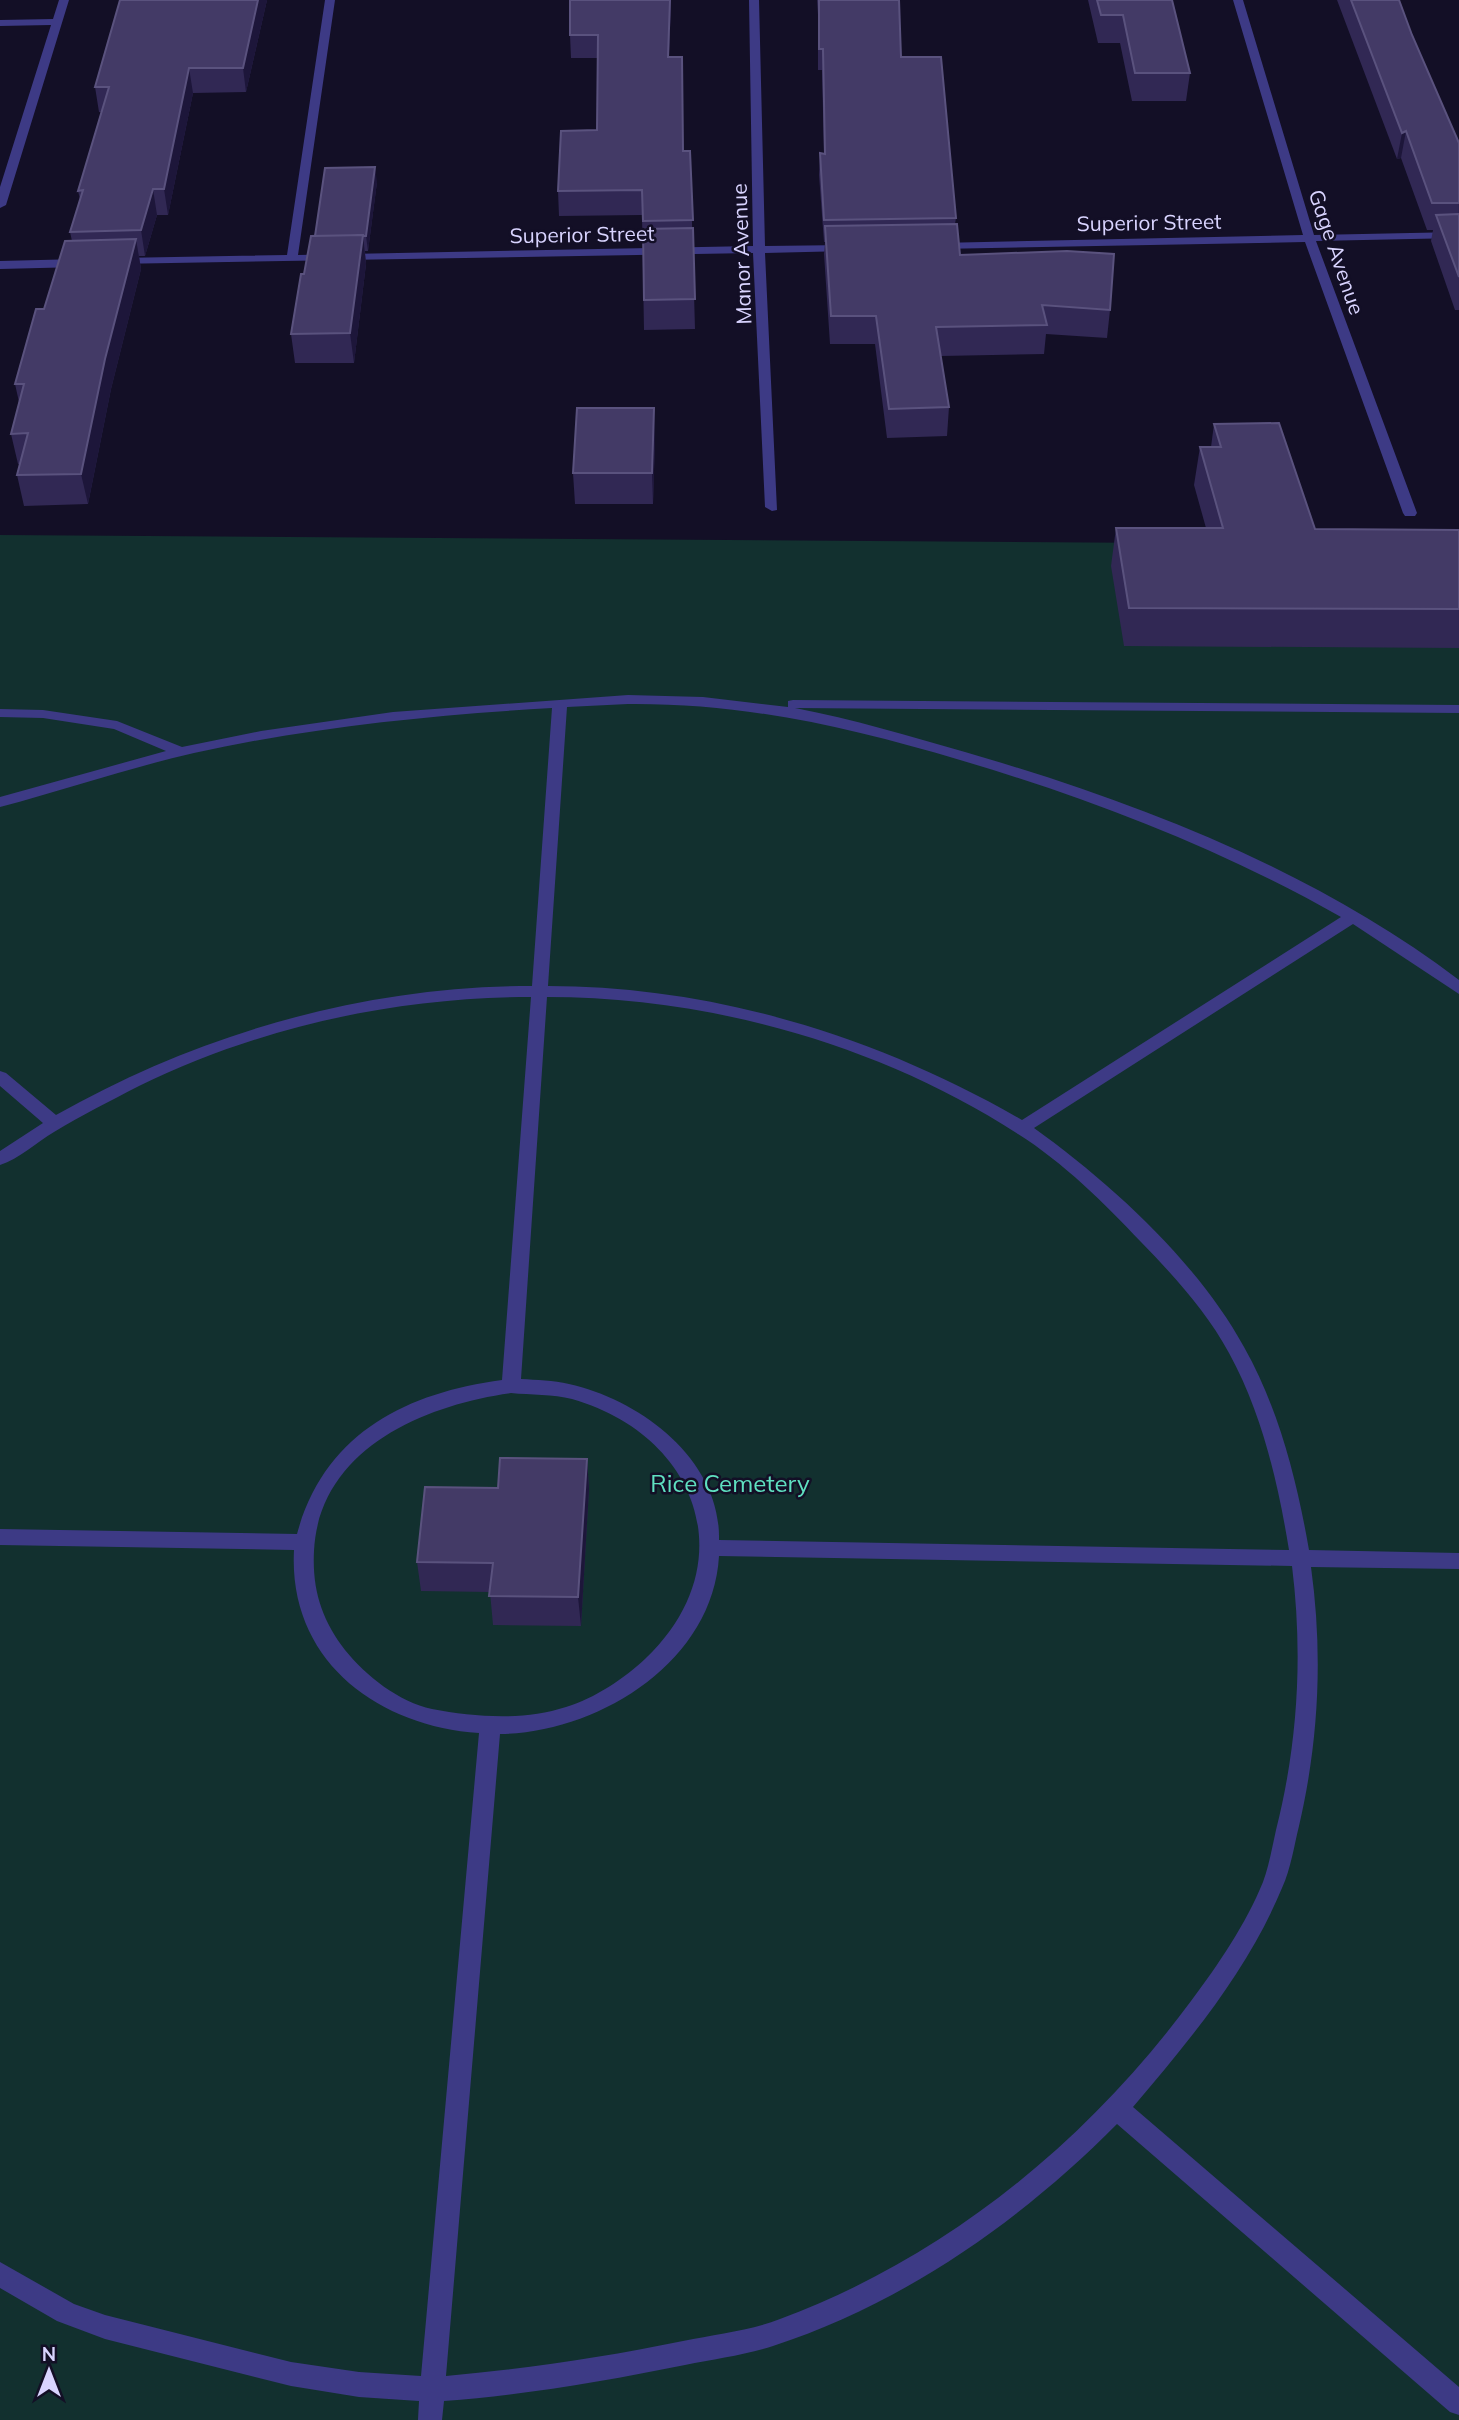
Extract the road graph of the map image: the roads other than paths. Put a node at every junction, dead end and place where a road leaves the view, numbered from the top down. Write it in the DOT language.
graph roads {
  1 [pos="64,0"];
  2 [pos="330,0"];
  3 [pos="754,0"];
  4 [pos="1238,0"];
  5 [pos="55,22"];
  6 [pos="0,23"];
  7 [pos="0,205"];
  8 [pos="1459,235"];
  9 [pos="1309,237"];
  10 [pos="919,246"];
  11 [pos="864,247"];
  12 [pos="760,249"];
  13 [pos="292,259"];
  14 [pos="88,263"];
  15 [pos="102,263"];
  16 [pos="0,265"];
  17 [pos="772,507"];
  18 [pos="1410,513"];
  19 [pos="560,703"];
  20 [pos="727,703"];
  21 [pos="1459,709"];
  22 [pos="0,713"];
  23 [pos="177,750"];
  24 [pos="0,802"];
  25 [pos="1352,917"];
  26 [pos="1459,988"];
  27 [pos="540,990"];
  28 [pos="0,1077"];
  29 [pos="53,1122"];
  30 [pos="1021,1128"];
  31 [pos="0,1159"];
  32 [pos="511,1386"];
  33 [pos="0,1538"];
  34 [pos="303,1542"];
  35 [pos="712,1548"];
  36 [pos="1303,1558"];
  37 [pos="1459,1561"];
  38 [pos="490,1727"];
  39 [pos="1119,2110"];
  40 [pos="0,2274"];
  41 [pos="432,2389"];
  42 [pos="1459,2403"];
  43 [pos="430,2420"];
  1 -- 5 [label="street"];
  2 -- 13 [label="street"];
  3 -- 12 [label="street, Manor Avenue"];
  4 -- 9 [label="street, Gage Avenue"];
  5 -- 6 [label="street"];
  5 -- 7 [label="street"];
  8 -- 9 [label="street, Superior Street"];
  9 -- 10 [label="street, Superior Street"];
  9 -- 18 [label="street, Gage Avenue"];
  11 -- 12 [label="street, Superior Street"];
  12 -- 13 [label="street, Superior Street"];
  12 -- 17 [label="street, Manor Avenue"];
  13 -- 15 [label="street, Superior Street"];
  14 -- 16 [label="street"];
  19 -- 20 [label="street"];
  19 -- 23 [label="street"];
  19 -- 27 [label="street"];
  20 -- 21 [label="street"];
  20 -- 25 [label="street"];
  22 -- 23 [label="street"];
  23 -- 24 [label="street"];
  25 -- 26 [label="street"];
  25 -- 30 [label="street"];
  27 -- 29 [label="street"];
  27 -- 30 [label="street"];
  27 -- 32 [label="street"];
  28 -- 29 [label="street"];
  29 -- 31 [label="street"];
  30 -- 36 [label="street"];
  32 -- 34 [label="street"];
  32 -- 35 [label="street"];
  33 -- 34 [label="street"];
  34 -- 38 [label="street"];
  35 -- 36 [label="street"];
  35 -- 38 [label="street"];
  36 -- 37 [label="street"];
  36 -- 39 [label="street"];
  38 -- 41 [label="street"];
  39 -- 41 [label="street"];
  39 -- 42 [label="street"];
  40 -- 41 [label="street"];
  41 -- 43 [label="street"];
}
